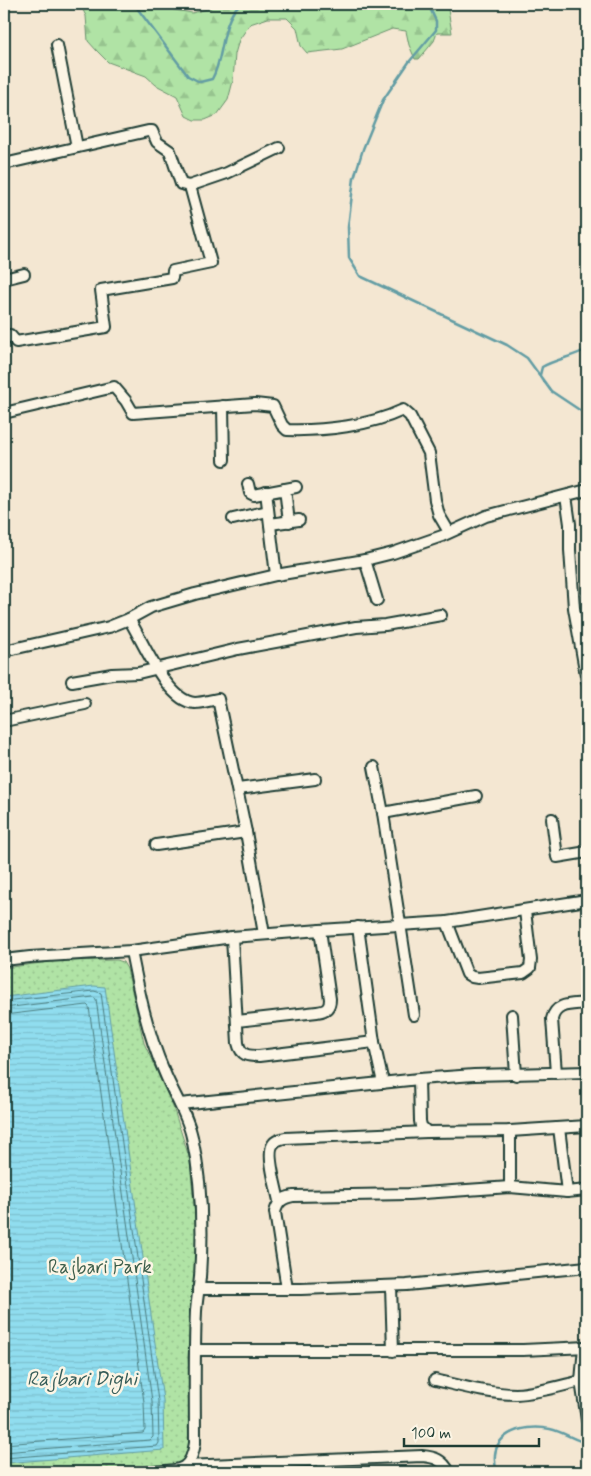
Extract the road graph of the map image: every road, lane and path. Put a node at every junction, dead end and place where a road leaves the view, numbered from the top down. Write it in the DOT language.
graph roads {
  1 [pos="57,45"];
  2 [pos="78,146"];
  3 [pos="279,148"];
  4 [pos="4,164"];
  5 [pos="190,186"];
  6 [pos="24,274"];
  7 [pos="4,279"];
  8 [pos="4,336"];
  9 [pos="223,406"];
  10 [pos="4,413"];
  11 [pos="224,460"];
  12 [pos="248,484"];
  13 [pos="296,487"];
  14 [pos="285,489"];
  15 [pos="587,490"];
  16 [pos="266,492"];
  17 [pos="566,496"];
  18 [pos="268,511"];
  19 [pos="233,519"];
  20 [pos="270,524"];
  21 [pos="449,532"];
  22 [pos="365,560"];
  23 [pos="276,576"];
  24 [pos="377,600"];
  25 [pos="441,615"];
  26 [pos="129,619"];
  27 [pos="4,651"];
  28 [pos="157,670"];
  29 [pos="72,681"];
  30 [pos="587,681"];
  31 [pos="85,704"];
  32 [pos="4,721"];
  33 [pos="374,767"];
  34 [pos="315,779"];
  35 [pos="238,789"];
  36 [pos="476,796"];
  37 [pos="383,813"];
  38 [pos="552,819"];
  39 [pos="246,832"];
  40 [pos="156,845"];
  41 [pos="587,852"];
  42 [pos="587,900"];
  43 [pos="525,911"];
  44 [pos="446,922"];
  45 [pos="401,926"];
  46 [pos="358,927"];
  47 [pos="320,930"];
  48 [pos="264,934"];
  49 [pos="232,937"];
  50 [pos="131,951"];
  51 [pos="4,960"];
  52 [pos="587,1003"];
  53 [pos="414,1015"];
  54 [pos="512,1015"];
  55 [pos="237,1020"];
  56 [pos="374,1042"];
  57 [pos="587,1072"];
  58 [pos="556,1073"];
  59 [pos="516,1075"];
  60 [pos="419,1079"];
  61 [pos="383,1083"];
  62 [pos="180,1104"];
  63 [pos="587,1126"];
  64 [pos="559,1128"];
  65 [pos="510,1131"];
  66 [pos="427,1132"];
  67 [pos="510,1187"];
  68 [pos="587,1190"];
  69 [pos="567,1192"];
  70 [pos="279,1202"];
  71 [pos="587,1267"];
  72 [pos="391,1286"];
  73 [pos="198,1289"];
  74 [pos="286,1289"];
  75 [pos="586,1347"];
  76 [pos="195,1350"];
  77 [pos="393,1351"];
  78 [pos="435,1380"];
  79 [pos="582,1381"];
  80 [pos="587,1420"];
  81 [pos="323,1461"];
  82 [pos="186,1469"];
  83 [pos="150,1472"];
  84 [pos="323,1472"];
  85 [pos="448,1472"];
  1 -- 2 [label="street"];
  2 -- 4 [label="street"];
  2 -- 5 [label="street"];
  3 -- 5 [label="street"];
  5 -- 8 [label="street"];
  6 -- 7 [label="street"];
  9 -- 10 [label="street"];
  9 -- 11 [label="street"];
  9 -- 21 [label="street"];
  12 -- 16 [label="street"];
  13 -- 14 [label="street"];
  14 -- 16 [label="street"];
  14 -- 20 [label="street"];
  15 -- 17 [label="street"];
  16 -- 18 [label="street"];
  17 -- 21 [label="street"];
  17 -- 30 [label="street"];
  18 -- 19 [label="street"];
  18 -- 20 [label="street"];
  20 -- 23 [label="street"];
  21 -- 22 [label="street"];
  22 -- 23 [label="street"];
  22 -- 24 [label="street"];
  23 -- 26 [label="street"];
  25 -- 28 [label="street"];
  26 -- 27 [label="street"];
  26 -- 28 [label="street"];
  28 -- 29 [label="street"];
  28 -- 35 [label="street"];
  31 -- 32 [label="street"];
  33 -- 37 [label="street"];
  34 -- 35 [label="street"];
  35 -- 39 [label="street"];
  36 -- 37 [label="street"];
  37 -- 45 [label="street"];
  38 -- 41 [label="street"];
  39 -- 40 [label="street"];
  39 -- 48 [label="street"];
  42 -- 43 [label="street"];
  43 -- 44 [label="street"];
  43 -- 44 [label="street"];
  44 -- 45 [label="street"];
  45 -- 46 [label="street"];
  45 -- 53 [label="street"];
  46 -- 47 [label="street"];
  46 -- 56 [label="street"];
  47 -- 48 [label="street"];
  47 -- 55 [label="street"];
  48 -- 49 [label="street"];
  49 -- 50 [label="street"];
  49 -- 55 [label="street"];
  50 -- 51 [label="street"];
  50 -- 62 [label="street"];
  52 -- 58 [label="street"];
  54 -- 59 [label="street"];
  55 -- 56 [label="street"];
  56 -- 61 [label="street"];
  57 -- 58 [label="street"];
  58 -- 59 [label="street"];
  59 -- 60 [label="street"];
  60 -- 61 [label="street"];
  60 -- 66 [label="street"];
  61 -- 62 [label="street"];
  62 -- 73 [label="street"];
  63 -- 64 [label="street"];
  64 -- 65 [label="street"];
  64 -- 69 [label="street"];
  65 -- 66 [label="street"];
  65 -- 67 [label="street"];
  66 -- 70 [label="street"];
  67 -- 69 [label="street"];
  67 -- 70 [label="street"];
  68 -- 69 [label="street"];
  70 -- 74 [label="street"];
  71 -- 72 [label="street"];
  72 -- 74 [label="street"];
  72 -- 77 [label="street"];
  73 -- 74 [label="street"];
  73 -- 76 [label="street"];
  75 -- 77 [label="street"];
  75 -- 79 [label="street"];
  76 -- 77 [label="street"];
  76 -- 82 [label="street"];
  78 -- 79 [label="street"];
  79 -- 80 [label="street"];
  81 -- 82 [label="street"];
  81 -- 84 [label="street"];
  81 -- 85 [label="street"];
  82 -- 83 [label="street"];
}
